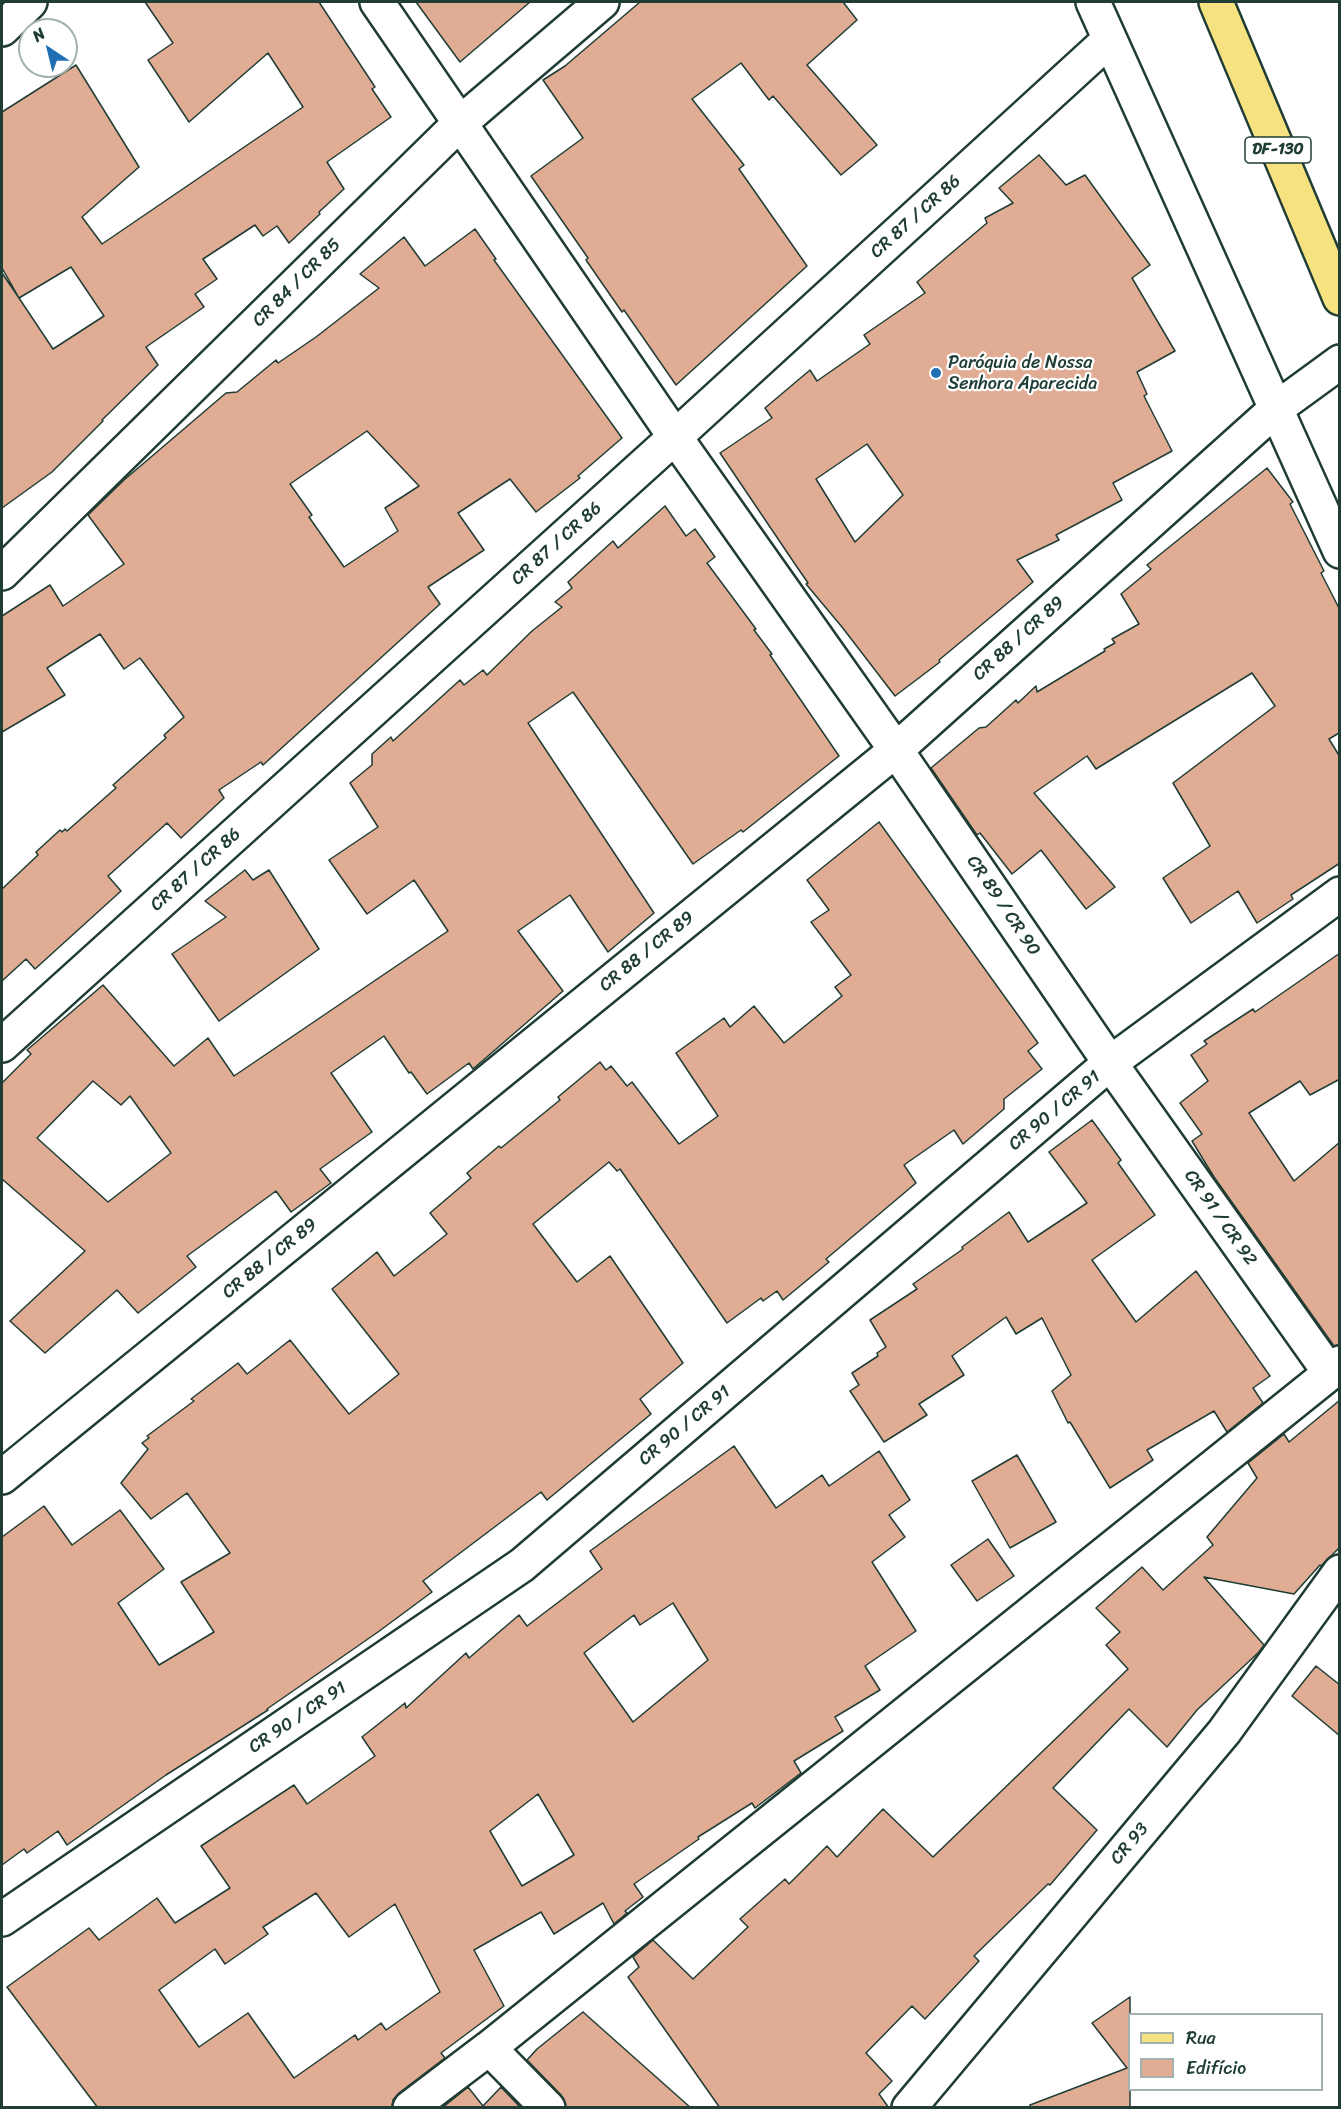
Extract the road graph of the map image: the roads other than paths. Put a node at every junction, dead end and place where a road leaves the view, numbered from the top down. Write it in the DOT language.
graph roads {
  1 [pos="30,2"];
  2 [pos="377,2"];
  3 [pos="603,2"];
  4 [pos="1093,2"];
  5 [pos="1216,2"];
  6 [pos="2,29"];
  7 [pos="1109,40"];
  8 [pos="459,124"];
  9 [pos="1340,298"];
  10 [pos="1340,362"];
  11 [pos="1277,408"];
  12 [pos="675,437"];
  13 [pos="1340,551"];
  14 [pos="2,573"];
  15 [pos="896,750"];
  16 [pos="1340,894"];
  17 [pos="2,1045"];
  18 [pos="1110,1063"];
  19 [pos="1335,1368"];
  20 [pos="2,1477"];
  21 [pos="1340,1572"];
  22 [pos="2,1920"];
  23 [pos="489,2048"];
  24 [pos="410,2108"];
  25 [pos="548,2108"];
  26 [pos="909,2108"];
  1 -- 6 [label="street"];
  2 -- 8 [label="street, CR 89 / CR 90"];
  3 -- 8 [label="street, CR 84 / CR 85"];
  4 -- 7 [label="street"];
  5 -- 9 [label="main road, DF-130"];
  7 -- 11 [label="street"];
  7 -- 12 [label="street, CR 87 / CR 86"];
  8 -- 12 [label="street, CR 89 / CR 90"];
  8 -- 14 [label="street, CR 84 / CR 85"];
  10 -- 11 [label="street, CR 88 / CR 89"];
  11 -- 13 [label="street"];
  11 -- 15 [label="street, CR 88 / CR 89"];
  12 -- 15 [label="street, CR 89 / CR 90"];
  12 -- 17 [label="street, CR 87 / CR 86"];
  15 -- 18 [label="street, CR 89 / CR 90"];
  15 -- 20 [label="street, CR 88 / CR 89"];
  16 -- 18 [label="street, CR 90 / CR 91"];
  18 -- 19 [label="street, CR 91 / CR 92"];
  18 -- 22 [label="street, CR 90 / CR 91"];
  19 -- 23 [label="street"];
  21 -- 26 [label="street, CR 93"];
  23 -- 24 [label="street"];
  23 -- 25 [label="street"];
}
